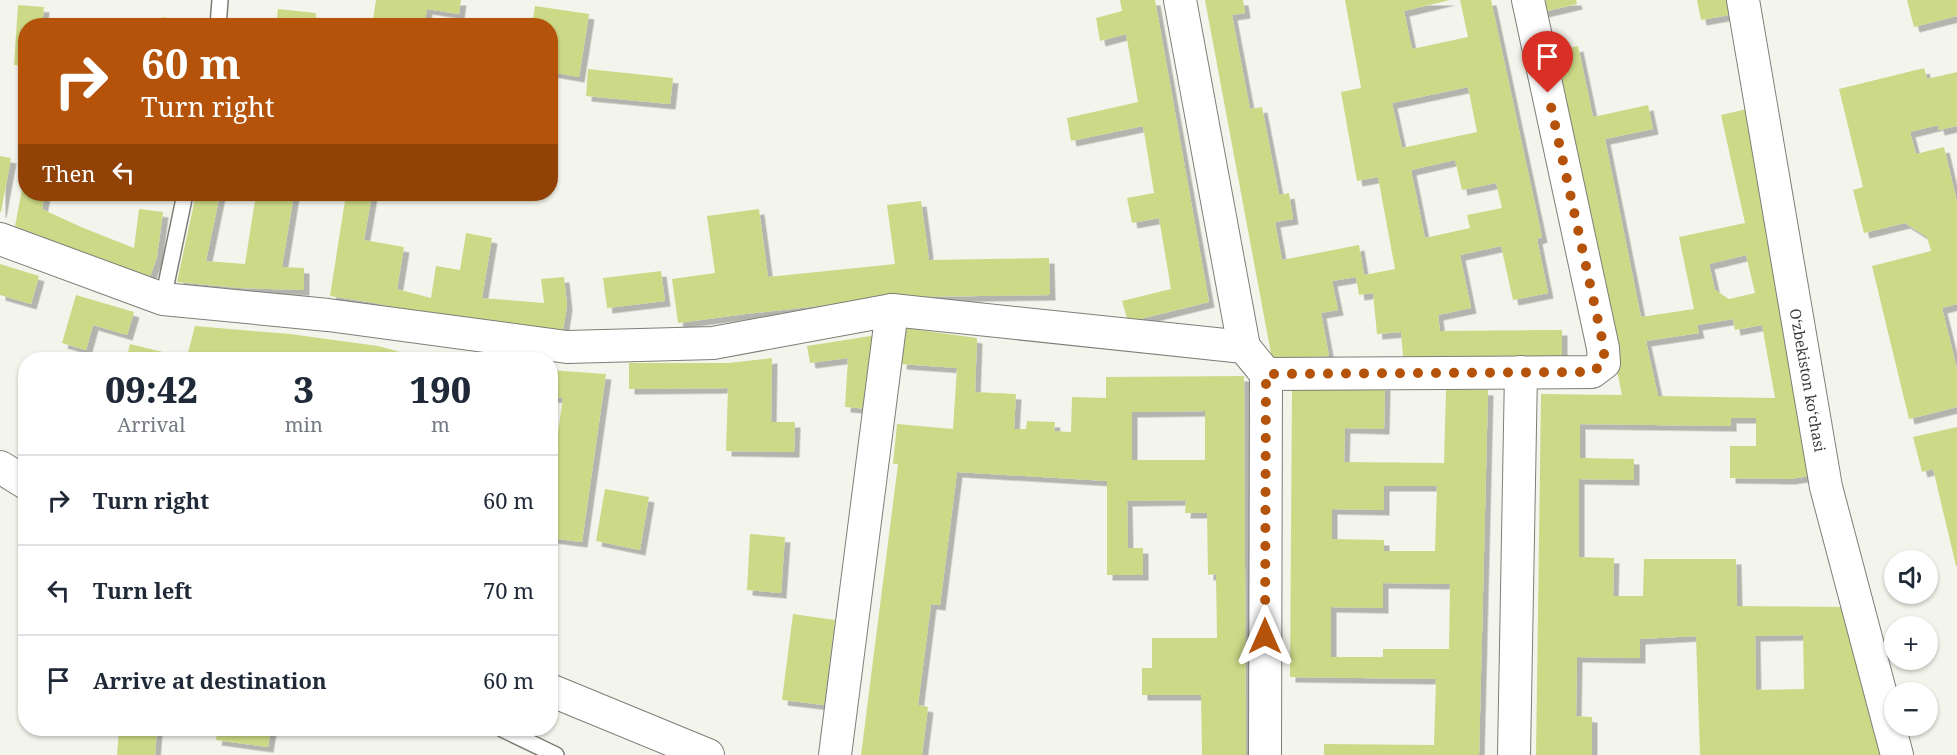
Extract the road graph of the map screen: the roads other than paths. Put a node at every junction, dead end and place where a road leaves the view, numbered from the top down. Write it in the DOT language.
graph roads {
  1 [pos="220,0"];
  2 [pos="1180,0"];
  3 [pos="1528,0"];
  4 [pos="1743,0"];
  5 [pos="219,18"];
  6 [pos="184,201"];
  7 [pos="0,239"];
  8 [pos="163,299"];
  9 [pos="892,310"];
  10 [pos="1244,347"];
  11 [pos="1521,372"];
  12 [pos="1266,374"];
  13 [pos="0,467"];
  14 [pos="18,478"];
  15 [pos="558,693"];
  16 [pos="517,736"];
  17 [pos="556,755"];
  18 [pos="708,755"];
  19 [pos="835,755"];
  20 [pos="1265,755"];
  21 [pos="1514,755"];
  22 [pos="1897,755"];
  1 -- 5 [label="lane"];
  2 -- 10 [label="street"];
  3 -- 11 [label="street"];
  4 -- 22 [label="street, Oʻzbekiston koʻchasi"];
  6 -- 8 [label="lane"];
  7 -- 8 [label="street"];
  8 -- 9 [label="street"];
  9 -- 10 [label="street"];
  9 -- 19 [label="street"];
  10 -- 12 [label="street"];
  11 -- 12 [label="street"];
  11 -- 21 [label="street"];
  12 -- 20 [label="street"];
  13 -- 14 [label="street"];
  15 -- 18 [label="street"];
  16 -- 17 [label="lane"];
}
